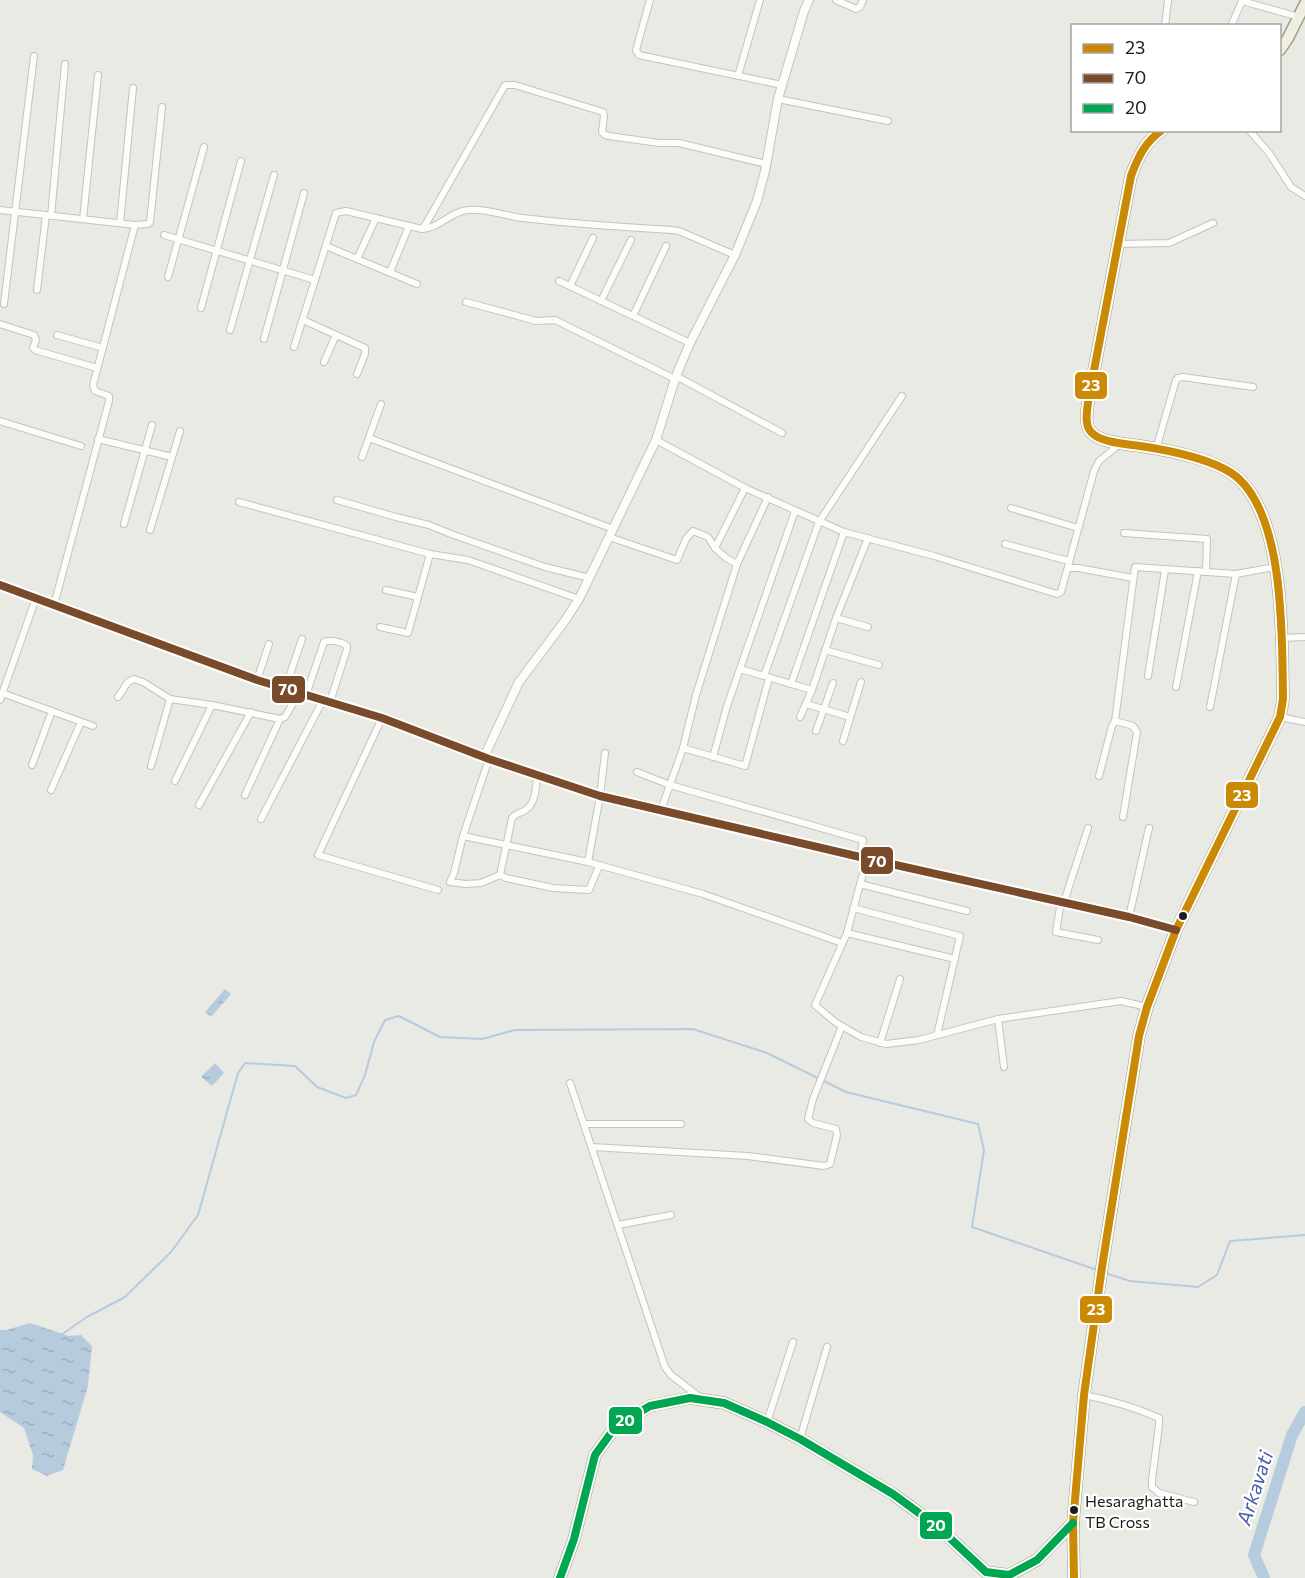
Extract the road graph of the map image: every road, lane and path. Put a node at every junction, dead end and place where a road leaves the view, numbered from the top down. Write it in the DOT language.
graph roads {
  1 [pos="650,0"];
  2 [pos="760,0"];
  3 [pos="809,0"];
  4 [pos="836,0"];
  5 [pos="863,0"];
  6 [pos="1168,0"];
  7 [pos="1242,1"];
  8 [pos="1305,4"];
  9 [pos="1299,17"];
  10 [pos="1165,24"];
  11 [pos="1232,24"];
  12 [pos="1281,49"];
  13 [pos="34,57"];
  14 [pos="66,64"];
  15 [pos="98,75"];
  16 [pos="738,76"];
  17 [pos="782,86"];
  18 [pos="133,88"];
  19 [pos="778,99"];
  20 [pos="162,107"];
  21 [pos="888,120"];
  22 [pos="1160,132"];
  23 [pos="1251,132"];
  24 [pos="204,147"];
  25 [pos="241,161"];
  26 [pos="766,164"];
  27 [pos="274,175"];
  28 [pos="304,193"];
  29 [pos="1305,196"];
  30 [pos="0,210"];
  31 [pos="15,212"];
  32 [pos="48,216"];
  33 [pos="376,218"];
  34 [pos="83,219"];
  35 [pos="120,223"];
  36 [pos="1213,223"];
  37 [pos="135,225"];
  38 [pos="409,226"];
  39 [pos="422,229"];
  40 [pos="164,235"];
  41 [pos="593,238"];
  42 [pos="178,239"];
  43 [pos="631,240"];
  44 [pos="1118,244"];
  45 [pos="326,246"];
  46 [pos="666,246"];
  47 [pos="217,251"];
  48 [pos="735,255"];
  49 [pos="357,259"];
  50 [pos="250,261"];
  51 [pos="283,271"];
  52 [pos="390,272"];
  53 [pos="168,277"];
  54 [pos="315,280"];
  55 [pos="559,281"];
  56 [pos="417,284"];
  57 [pos="570,286"];
  58 [pos="37,290"];
  59 [pos="601,301"];
  60 [pos="466,302"];
  61 [pos="4,304"];
  62 [pos="201,308"];
  63 [pos="633,316"];
  64 [pos="303,320"];
  65 [pos="0,324"];
  66 [pos="230,330"];
  67 [pos="57,335"];
  68 [pos="336,335"];
  69 [pos="264,339"];
  70 [pos="690,343"];
  71 [pos="294,347"];
  72 [pos="103,348"];
  73 [pos="324,362"];
  74 [pos="98,368"];
  75 [pos="357,375"];
  76 [pos="675,378"];
  77 [pos="1252,387"];
  78 [pos="902,396"];
  79 [pos="381,404"];
  80 [pos="0,421"];
  81 [pos="152,425"];
  82 [pos="180,431"];
  83 [pos="782,433"];
  84 [pos="369,438"];
  85 [pos="98,440"];
  86 [pos="656,440"];
  87 [pos="1121,443"];
  88 [pos="81,446"];
  89 [pos="1156,449"];
  90 [pos="144,451"];
  91 [pos="172,457"];
  92 [pos="362,457"];
  93 [pos="745,488"];
  94 [pos="768,497"];
  95 [pos="337,500"];
  96 [pos="238,502"];
  97 [pos="1011,508"];
  98 [pos="795,511"];
  99 [pos="819,522"];
  100 [pos="124,524"];
  101 [pos="1078,528"];
  102 [pos="150,530"];
  103 [pos="844,532"];
  104 [pos="611,533"];
  105 [pos="1124,533"];
  106 [pos="868,538"];
  107 [pos="1005,544"];
  108 [pos="715,548"];
  109 [pos="430,554"];
  110 [pos="736,564"];
  111 [pos="1068,565"];
  112 [pos="1275,567"];
  113 [pos="1165,570"];
  114 [pos="1198,571"];
  115 [pos="1206,572"];
  116 [pos="1236,574"];
  117 [pos="590,578"];
  118 [pos="1133,578"];
  119 [pos="0,585"];
  120 [pos="386,590"];
  121 [pos="418,597"];
  122 [pos="36,598"];
  123 [pos="579,599"];
  124 [pos="54,605"];
  125 [pos="836,618"];
  126 [pos="380,627"];
  127 [pos="868,627"];
  128 [pos="1305,637"];
  129 [pos="1282,638"];
  130 [pos="302,639"];
  131 [pos="269,644"];
  132 [pos="825,650"];
  133 [pos="879,665"];
  134 [pos="740,669"];
  135 [pos="1148,676"];
  136 [pos="767,677"];
  137 [pos="257,680"];
  138 [pos="861,682"];
  139 [pos="833,683"];
  140 [pos="791,684"];
  141 [pos="1176,687"];
  142 [pos="285,689"];
  143 [pos="812,690"];
  144 [pos="303,694"];
  145 [pos="1,696"];
  146 [pos="118,697"];
  147 [pos="170,699"];
  148 [pos="327,701"];
  149 [pos="806,704"];
  150 [pos="212,705"];
  151 [pos="1210,707"];
  152 [pos="824,709"];
  153 [pos="52,711"];
  154 [pos="251,712"];
  155 [pos="800,717"];
  156 [pos="850,717"];
  157 [pos="1280,717"];
  158 [pos="382,718"];
  159 [pos="280,719"];
  160 [pos="1115,721"];
  161 [pos="81,722"];
  162 [pos="1305,723"];
  163 [pos="93,726"];
  164 [pos="816,731"];
  165 [pos="843,741"];
  166 [pos="683,748"];
  167 [pos="605,753"];
  168 [pos="713,757"];
  169 [pos="486,758"];
  170 [pos="32,765"];
  171 [pos="151,766"];
  172 [pos="637,772"];
  173 [pos="537,776"];
  174 [pos="1100,776"];
  175 [pos="175,781"];
  176 [pos="670,785"];
  177 [pos="51,790"];
  178 [pos="244,795"];
  179 [pos="600,796"];
  180 [pos="200,805"];
  181 [pos="661,810"];
  182 [pos="1123,817"];
  183 [pos="261,819"];
  184 [pos="1088,828"];
  185 [pos="1149,828"];
  186 [pos="463,836"];
  187 [pos="507,846"];
  188 [pos="863,858"];
  189 [pos="588,862"];
  190 [pos="599,866"];
  191 [pos="500,875"];
  192 [pos="860,884"];
  193 [pos="438,890"];
  194 [pos="1063,902"];
  195 [pos="853,908"];
  196 [pos="967,911"];
  197 [pos="1130,917"];
  198 [pos="1176,930"];
  199 [pos="846,933"];
  200 [pos="1098,940"];
  201 [pos="842,944"];
  202 [pos="955,959"];
  203 [pos="900,979"];
  204 [pos="1147,1007"];
  205 [pos="998,1019"];
  206 [pos="842,1026"];
  207 [pos="937,1035"];
  208 [pos="880,1043"];
  209 [pos="1004,1067"];
  210 [pos="570,1083"];
  211 [pos="584,1124"];
  212 [pos="681,1124"];
  213 [pos="592,1147"];
  214 [pos="671,1215"];
  215 [pos="618,1225"];
  216 [pos="793,1342"];
  217 [pos="827,1347"];
  218 [pos="1084,1395"];
  219 [pos="704,1400"];
  220 [pos="767,1422"];
  221 [pos="800,1439"];
  222 [pos="1194,1502"];
  223 [pos="1073,1522"];
  224 [pos="560,1578"];
  225 [pos="1074,1578"];
  1 -- 16 [label="street"];
  2 -- 16 [label="street"];
  3 -- 17 [label="street"];
  4 -- 5 [label="street"];
  6 -- 10 [label="street"];
  7 -- 9 [label="street"];
  7 -- 11 [label="street"];
  8 -- 9 [label="main road"];
  9 -- 12 [label="main road"];
  13 -- 31 [label="street"];
  14 -- 32 [label="street"];
  15 -- 34 [label="street"];
  16 -- 17 [label="street"];
  17 -- 19 [label="street"];
  18 -- 35 [label="street"];
  19 -- 21 [label="street"];
  19 -- 26 [label="street"];
  20 -- 37 [label="street"];
  22 -- 44 [label="main road"];
  23 -- 29 [label="street"];
  24 -- 42 [label="street"];
  25 -- 47 [label="street"];
  26 -- 39 [label="street"];
  26 -- 48 [label="street"];
  27 -- 50 [label="street"];
  28 -- 51 [label="street"];
  30 -- 31 [label="street"];
  31 -- 32 [label="street"];
  31 -- 61 [label="street"];
  32 -- 34 [label="street"];
  32 -- 58 [label="street"];
  33 -- 38 [label="street"];
  33 -- 45 [label="street"];
  33 -- 49 [label="street"];
  34 -- 35 [label="street"];
  35 -- 37 [label="street"];
  36 -- 44 [label="street"];
  37 -- 72 [label="street"];
  38 -- 39 [label="street"];
  38 -- 52 [label="street"];
  39 -- 48 [label="street"];
  40 -- 42 [label="street"];
  41 -- 57 [label="street"];
  42 -- 47 [label="street"];
  42 -- 53 [label="street"];
  43 -- 59 [label="street"];
  44 -- 87 [label="main road"];
  45 -- 49 [label="street"];
  45 -- 54 [label="street"];
  46 -- 63 [label="street"];
  47 -- 50 [label="street"];
  47 -- 62 [label="street"];
  48 -- 70 [label="street"];
  49 -- 52 [label="street"];
  50 -- 51 [label="street"];
  50 -- 66 [label="street"];
  51 -- 54 [label="street"];
  51 -- 69 [label="street"];
  52 -- 56 [label="street"];
  54 -- 64 [label="street"];
  55 -- 57 [label="street"];
  57 -- 59 [label="street"];
  59 -- 63 [label="street"];
  60 -- 76 [label="street"];
  63 -- 70 [label="street"];
  64 -- 68 [label="street"];
  64 -- 71 [label="street"];
  65 -- 74 [label="street"];
  67 -- 72 [label="street"];
  68 -- 73 [label="street"];
  68 -- 75 [label="street"];
  70 -- 76 [label="street"];
  72 -- 74 [label="street"];
  74 -- 85 [label="street"];
  76 -- 83 [label="street"];
  76 -- 86 [label="street"];
  77 -- 89 [label="street"];
  78 -- 99 [label="street"];
  79 -- 84 [label="street"];
  80 -- 88 [label="street"];
  81 -- 90 [label="street"];
  82 -- 91 [label="street"];
  84 -- 92 [label="street"];
  84 -- 104 [label="street"];
  85 -- 90 [label="street"];
  85 -- 124 [label="street"];
  86 -- 93 [label="street"];
  86 -- 104 [label="street"];
  87 -- 89 [label="main road"];
  87 -- 101 [label="street"];
  89 -- 112 [label="main road"];
  90 -- 91 [label="street"];
  90 -- 100 [label="street"];
  91 -- 102 [label="street"];
  93 -- 94 [label="street"];
  93 -- 108 [label="street"];
  94 -- 98 [label="street"];
  94 -- 110 [label="street"];
  95 -- 117 [label="street"];
  96 -- 109 [label="street"];
  97 -- 101 [label="street"];
  98 -- 99 [label="street"];
  98 -- 134 [label="street"];
  99 -- 103 [label="street"];
  99 -- 136 [label="street"];
  101 -- 111 [label="street"];
  103 -- 106 [label="street"];
  103 -- 140 [label="street"];
  104 -- 108 [label="street"];
  104 -- 117 [label="street"];
  105 -- 115 [label="street"];
  106 -- 111 [label="street"];
  106 -- 125 [label="street"];
  107 -- 111 [label="street"];
  108 -- 110 [label="street"];
  109 -- 121 [label="street"];
  109 -- 123 [label="street"];
  110 -- 166 [label="street"];
  111 -- 118 [label="street"];
  112 -- 116 [label="street"];
  112 -- 129 [label="main road"];
  113 -- 114 [label="street"];
  113 -- 118 [label="street"];
  113 -- 135 [label="street"];
  114 -- 115 [label="street"];
  114 -- 141 [label="street"];
  115 -- 116 [label="street"];
  116 -- 151 [label="street"];
  117 -- 123 [label="street"];
  118 -- 160 [label="street"];
  119 -- 122 [label="street"];
  120 -- 121 [label="street"];
  121 -- 126 [label="street"];
  122 -- 124 [label="street"];
  122 -- 145 [label="street"];
  123 -- 169 [label="street"];
  124 -- 137 [label="street"];
  125 -- 127 [label="street"];
  125 -- 132 [label="street"];
  128 -- 129 [label="street"];
  129 -- 157 [label="main road"];
  130 -- 142 [label="street"];
  131 -- 137 [label="street"];
  132 -- 133 [label="street"];
  132 -- 143 [label="street"];
  134 -- 136 [label="street"];
  134 -- 168 [label="street"];
  136 -- 140 [label="street"];
  136 -- 168 [label="street"];
  137 -- 142 [label="street"];
  138 -- 156 [label="street"];
  139 -- 152 [label="street"];
  140 -- 143 [label="street"];
  142 -- 144 [label="street"];
  143 -- 149 [label="street"];
  144 -- 148 [label="street"];
  144 -- 148 [label="street"];
  144 -- 159 [label="street"];
  145 -- 153 [label="street"];
  146 -- 147 [label="street"];
  147 -- 150 [label="street"];
  147 -- 171 [label="street"];
  148 -- 158 [label="street"];
  148 -- 183 [label="street"];
  149 -- 152 [label="street"];
  149 -- 155 [label="street"];
  150 -- 154 [label="street"];
  150 -- 175 [label="street"];
  152 -- 156 [label="street"];
  152 -- 164 [label="street"];
  153 -- 161 [label="street"];
  153 -- 170 [label="street"];
  154 -- 159 [label="street"];
  154 -- 180 [label="street"];
  156 -- 165 [label="street"];
  157 -- 162 [label="street"];
  157 -- 198 [label="main road"];
  158 -- 169 [label="street"];
  158 -- 193 [label="street"];
  159 -- 178 [label="street"];
  160 -- 174 [label="street"];
  160 -- 182 [label="street"];
  161 -- 163 [label="street"];
  161 -- 177 [label="street"];
  166 -- 168 [label="street"];
  166 -- 176 [label="street"];
  167 -- 179 [label="street"];
  169 -- 173 [label="street"];
  169 -- 186 [label="street"];
  172 -- 176 [label="street"];
  173 -- 179 [label="street"];
  173 -- 187 [label="street"];
  176 -- 181 [label="street"];
  176 -- 188 [label="street"];
  179 -- 181 [label="street"];
  179 -- 189 [label="street"];
  181 -- 188 [label="street"];
  184 -- 194 [label="street"];
  185 -- 197 [label="street"];
  186 -- 187 [label="street"];
  186 -- 191 [label="street"];
  187 -- 189 [label="street"];
  187 -- 191 [label="street"];
  188 -- 192 [label="street"];
  188 -- 194 [label="street"];
  189 -- 190 [label="street"];
  190 -- 191 [label="street"];
  190 -- 201 [label="street"];
  192 -- 195 [label="street"];
  192 -- 196 [label="street"];
  194 -- 197 [label="street"];
  194 -- 200 [label="street"];
  195 -- 199 [label="street"];
  195 -- 202 [label="street"];
  197 -- 198 [label="street"];
  198 -- 204 [label="main road"];
  199 -- 201 [label="street"];
  199 -- 202 [label="street"];
  201 -- 206 [label="street"];
  202 -- 207 [label="street"];
  203 -- 208 [label="street"];
  204 -- 205 [label="street"];
  204 -- 218 [label="main road"];
  205 -- 207 [label="street"];
  205 -- 209 [label="street"];
  206 -- 208 [label="street"];
  206 -- 213 [label="street"];
  207 -- 208 [label="street"];
  210 -- 211 [label="street"];
  211 -- 212 [label="street"];
  211 -- 213 [label="street"];
  213 -- 215 [label="street"];
  214 -- 215 [label="street"];
  215 -- 219 [label="street"];
  216 -- 220 [label="street"];
  217 -- 221 [label="street"];
  218 -- 222 [label="street"];
  218 -- 223 [label="main road"];
  219 -- 220 [label="main road"];
  219 -- 224 [label="main road"];
  220 -- 221 [label="main road"];
  221 -- 223 [label="main road"];
  223 -- 225 [label="main road"];
}
